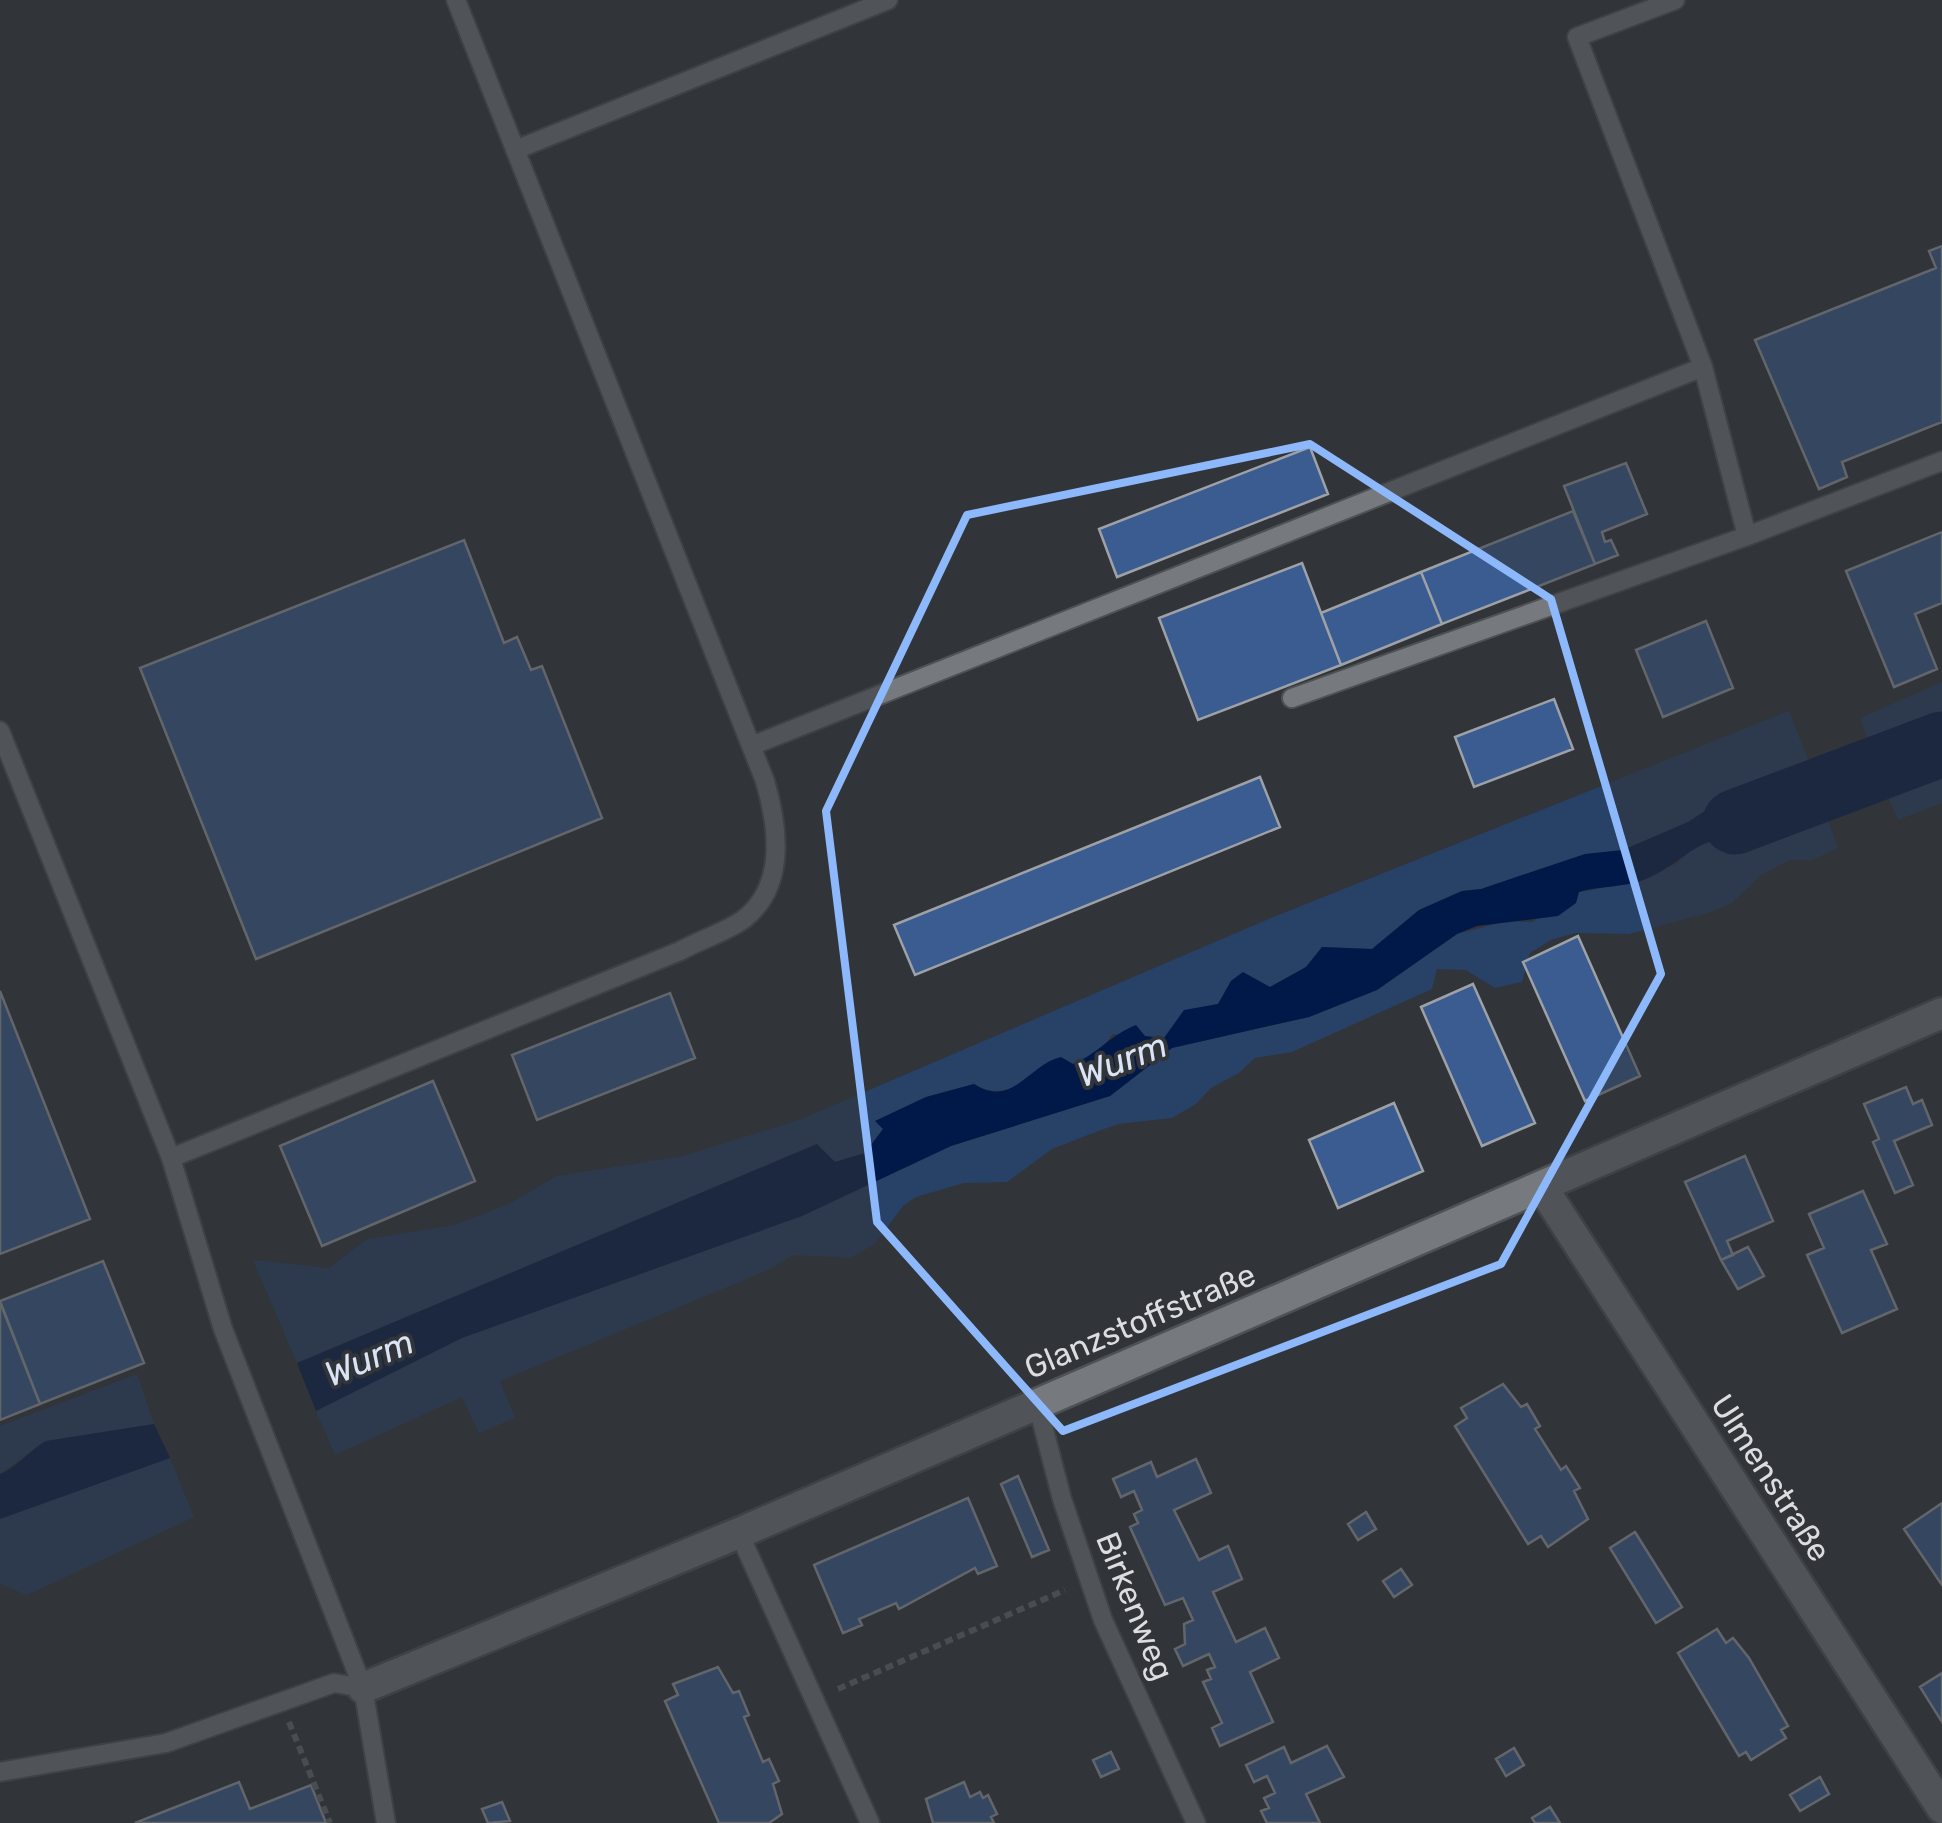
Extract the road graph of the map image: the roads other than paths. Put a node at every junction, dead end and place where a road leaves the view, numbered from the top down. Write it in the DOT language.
graph roads {
  1 [pos="456,0"];
  2 [pos="888,0"];
  3 [pos="1675,0"];
  4 [pos="514,150"];
  5 [pos="1703,367"];
  6 [pos="1942,461"];
  7 [pos="1748,536"];
  8 [pos="1292,698"];
  9 [pos="0,731"];
  10 [pos="750,746"];
  11 [pos="1942,1013"];
  12 [pos="171,1158"];
  13 [pos="1542,1187"];
  14 [pos="1037,1403"];
  15 [pos="739,1533"];
  16 [pos="363,1688"];
  17 [pos="0,1772"];
  18 [pos="1942,1808"];
  19 [pos="386,1823"];
  20 [pos="870,1823"];
  21 [pos="1196,1823"];
  1 -- 4 [label="lane"];
  2 -- 4 [label="lane"];
  3 -- 5 [label="lane"];
  4 -- 10 [label="lane"];
  5 -- 7 [label="lane"];
  5 -- 10 [label="lane"];
  6 -- 7 [label="lane"];
  7 -- 8 [label="lane"];
  9 -- 12 [label="lane"];
  10 -- 12 [label="lane"];
  11 -- 13 [label="street, Glanzstoffstraße"];
  12 -- 16 [label="lane"];
  13 -- 14 [label="street, Glanzstoffstraße"];
  13 -- 18 [label="street, Ulmenstraße"];
  14 -- 15 [label="street, Glanzstoffstraße"];
  14 -- 21 [label="lane, Birkenweg"];
  15 -- 16 [label="street, Glanzstoffstraße"];
  15 -- 20 [label="lane"];
  16 -- 17 [label="lane"];
  16 -- 19 [label="lane"];
}
